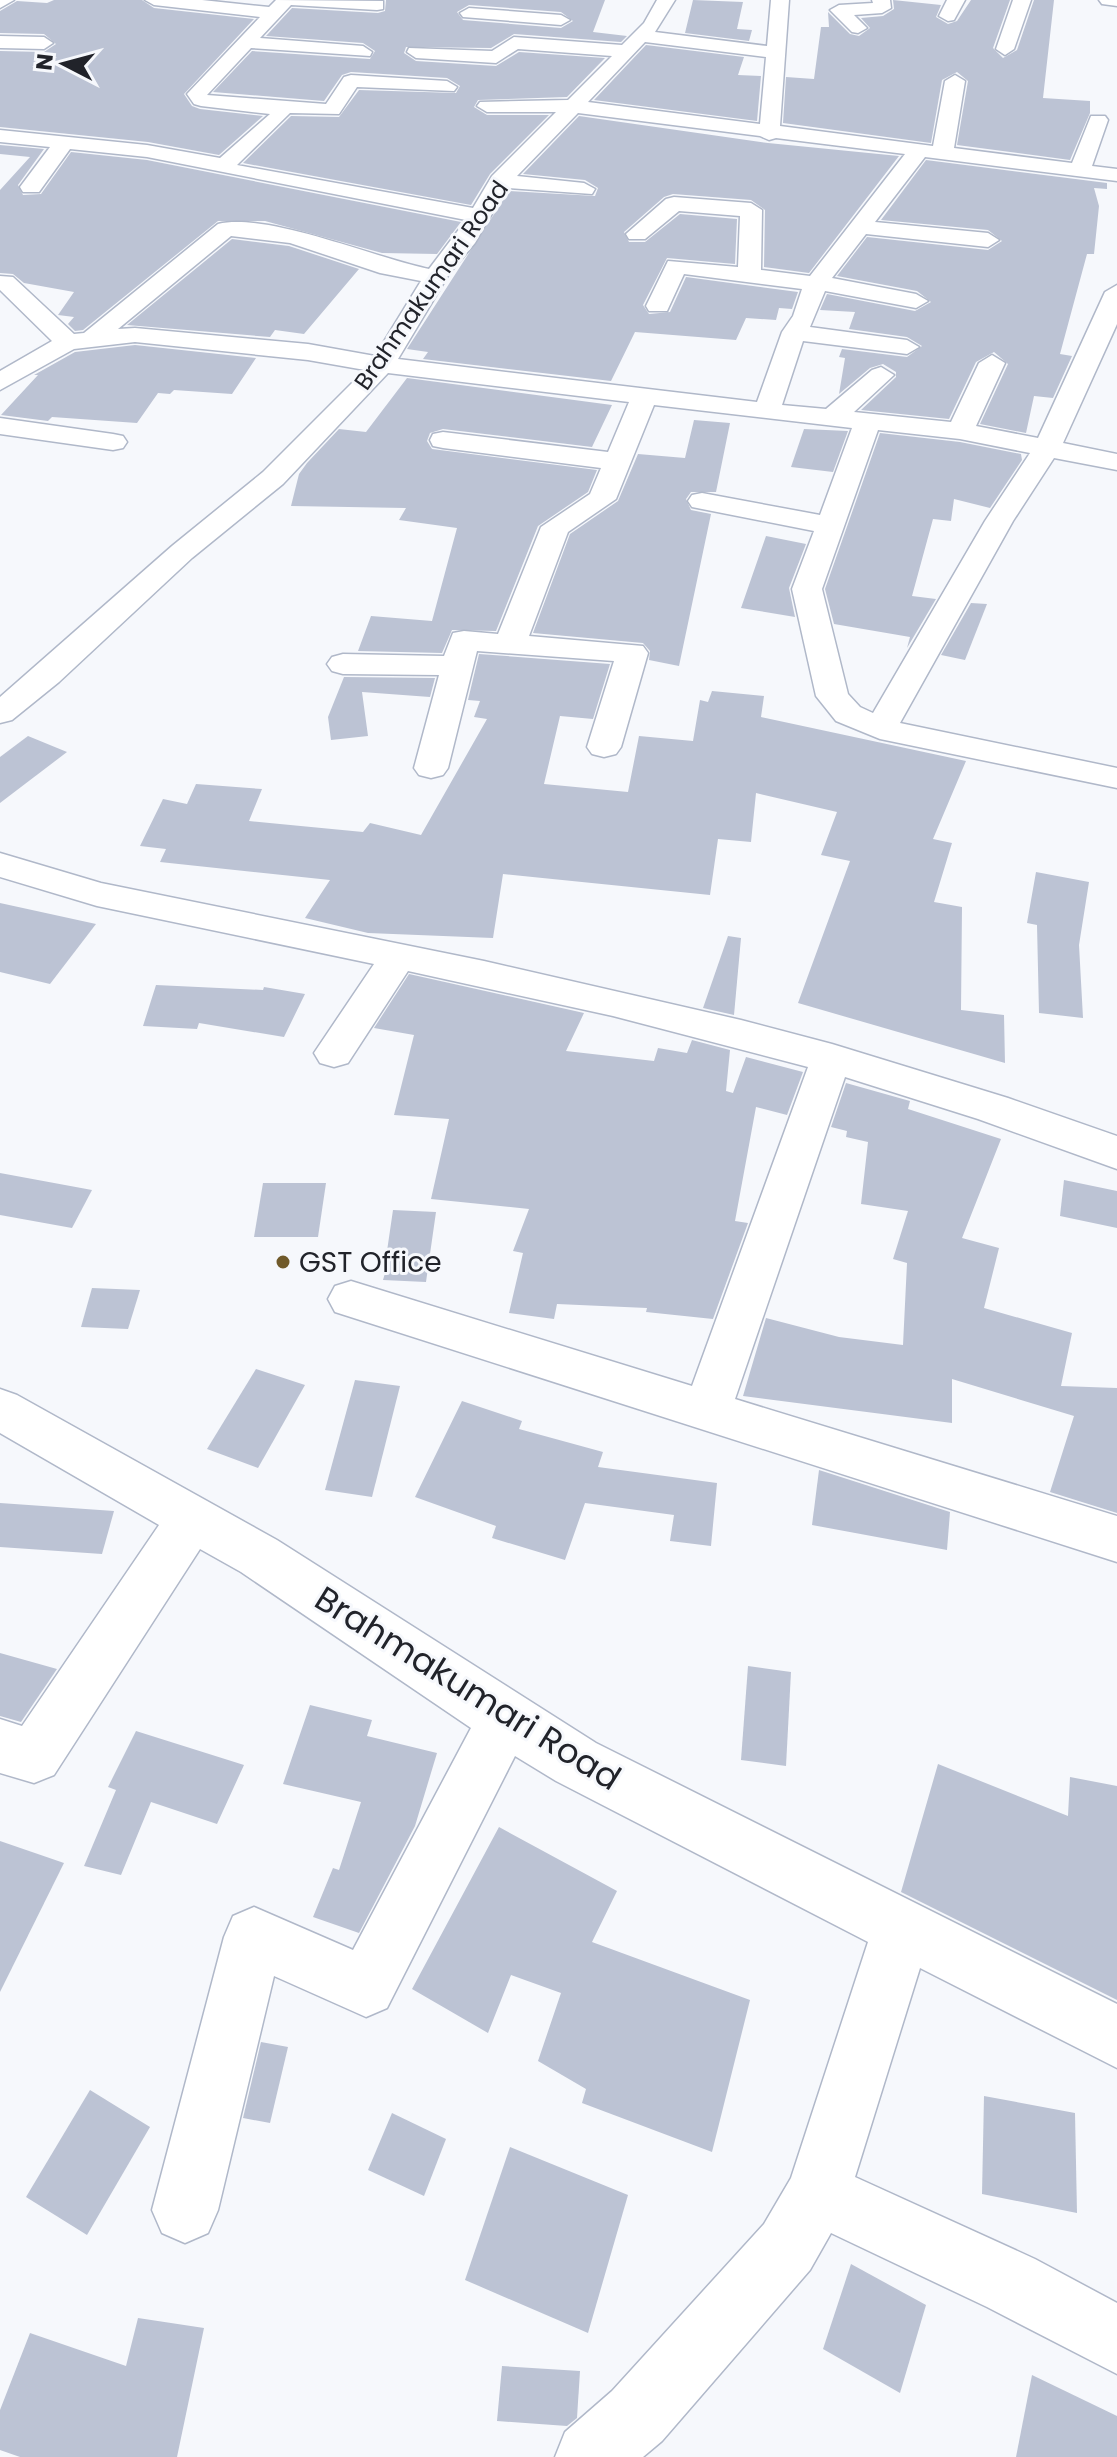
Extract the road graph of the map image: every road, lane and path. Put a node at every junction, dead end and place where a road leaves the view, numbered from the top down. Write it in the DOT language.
graph roads {
  1 [pos="519,0"];
  2 [pos="530,0"];
  3 [pos="666,0"];
  4 [pos="780,0"];
  5 [pos="881,0"];
  6 [pos="1022,0"];
  7 [pos="1108,0"];
  8 [pos="164,1"];
  9 [pos="1117,1"];
  10 [pos="281,4"];
  11 [pos="377,5"];
  12 [pos="469,13"];
  13 [pos="575,21"];
  14 [pos="161,23"];
  15 [pos="858,28"];
  16 [pos="345,31"];
  17 [pos="634,34"];
  18 [pos="0,42"];
  19 [pos="243,42"];
  20 [pos="44,43"];
  21 [pos="320,48"];
  22 [pos="1005,49"];
  23 [pos="363,52"];
  24 [pos="416,52"];
  25 [pos="774,52"];
  26 [pos="0,56"];
  27 [pos="25,60"];
  28 [pos="955,81"];
  29 [pos="447,87"];
  30 [pos="270,105"];
  31 [pos="487,106"];
  32 [pos="572,106"];
  33 [pos="1098,120"];
  34 [pos="769,134"];
  35 [pos="0,136"];
  36 [pos="64,143"];
  37 [pos="930,153"];
  38 [pos="224,165"];
  39 [pos="1080,171"];
  40 [pos="1117,175"];
  41 [pos="500,181"];
  42 [pos="31,187"];
  43 [pos="584,189"];
  44 [pos="479,216"];
  45 [pos="859,227"];
  46 [pos="637,234"];
  47 [pos="988,240"];
  48 [pos="749,276"];
  49 [pos="435,277"];
  50 [pos="5,282"];
  51 [pos="817,283"];
  52 [pos="1117,292"];
  53 [pos="916,301"];
  54 [pos="658,306"];
  55 [pos="794,332"];
  56 [pos="94,337"];
  57 [pos="68,342"];
  58 [pos="907,347"];
  59 [pos="992,363"];
  60 [pos="382,365"];
  61 [pos="881,375"];
  62 [pos="0,382"];
  63 [pos="646,394"];
  64 [pos="767,411"];
  65 [pos="832,418"];
  66 [pos="868,421"];
  67 [pos="0,426"];
  68 [pos="960,431"];
  69 [pos="443,440"];
  70 [pos="113,442"];
  71 [pos="1047,448"];
  72 [pos="618,462"];
  73 [pos="1117,462"];
  74 [pos="702,501"];
  75 [pos="832,526"];
  76 [pos="510,644"];
  77 [pos="343,664"];
  78 [pos="457,666"];
  79 [pos="0,713"];
  80 [pos="880,729"];
  81 [pos="604,747"];
  82 [pos="431,768"];
  83 [pos="1117,778"];
  84 [pos="0,865"];
  85 [pos="398,957"];
  86 [pos="334,1053"];
  87 [pos="832,1058"];
  88 [pos="1117,1153"];
  89 [pos="351,1299"];
  90 [pos="0,1409"];
  91 [pos="707,1410"];
  92 [pos="191,1520"];
  93 [pos="1117,1539"];
  94 [pos="505,1719"];
  95 [pos="0,1746"];
  96 [pos="902,1930"];
  97 [pos="1117,2037"];
  98 [pos="818,2193"];
  99 [pos="185,2210"];
  100 [pos="1117,2340"];
  101 [pos="590,2457"];
  1 -- 2 [label="street"];
  3 -- 17 [label="street, Brahmakumari Road"];
  4 -- 25 [label="street"];
  5 -- 15 [label="street"];
  6 -- 22 [label="street"];
  7 -- 9 [label="street"];
  8 -- 10 [label="street"];
  8 -- 14 [label="street"];
  10 -- 11 [label="street"];
  10 -- 19 [label="street"];
  12 -- 13 [label="street"];
  16 -- 21 [label="street"];
  17 -- 24 [label="street"];
  17 -- 25 [label="street"];
  17 -- 32 [label="street, Brahmakumari Road"];
  18 -- 20 [label="street"];
  19 -- 21 [label="street"];
  19 -- 30 [label="street"];
  21 -- 23 [label="street"];
  25 -- 34 [label="street"];
  26 -- 27 [label="street"];
  28 -- 37 [label="street"];
  29 -- 30 [label="street"];
  30 -- 38 [label="street"];
  31 -- 32 [label="street"];
  32 -- 34 [label="street"];
  32 -- 41 [label="street, Brahmakumari Road"];
  33 -- 39 [label="street"];
  34 -- 37 [label="street"];
  35 -- 36 [label="street"];
  36 -- 38 [label="street"];
  36 -- 42 [label="street"];
  37 -- 39 [label="street"];
  37 -- 45 [label="street"];
  38 -- 44 [label="street"];
  39 -- 40 [label="street"];
  41 -- 43 [label="street"];
  41 -- 44 [label="street, Brahmakumari Road"];
  44 -- 49 [label="street, Brahmakumari Road"];
  45 -- 47 [label="street"];
  45 -- 51 [label="street"];
  46 -- 48 [label="street"];
  48 -- 51 [label="street"];
  48 -- 54 [label="street"];
  49 -- 56 [label="street"];
  49 -- 60 [label="street, Brahmakumari Road"];
  50 -- 57 [label="street"];
  51 -- 53 [label="street"];
  51 -- 55 [label="street"];
  52 -- 71 [label="street"];
  55 -- 58 [label="street"];
  55 -- 64 [label="street"];
  56 -- 57 [label="street"];
  56 -- 60 [label="street"];
  57 -- 62 [label="street"];
  59 -- 68 [label="street"];
  60 -- 63 [label="street"];
  60 -- 79 [label="street, Brahmakumari Road"];
  61 -- 65 [label="street"];
  63 -- 64 [label="street"];
  63 -- 72 [label="street"];
  64 -- 65 [label="street"];
  65 -- 66 [label="street"];
  66 -- 68 [label="street"];
  66 -- 75 [label="street"];
  67 -- 70 [label="street"];
  68 -- 71 [label="street"];
  69 -- 72 [label="street"];
  71 -- 73 [label="street"];
  71 -- 80 [label="street"];
  72 -- 76 [label="street"];
  74 -- 75 [label="street"];
  75 -- 80 [label="street"];
  76 -- 78 [label="street"];
  76 -- 81 [label="street"];
  77 -- 78 [label="street"];
  78 -- 82 [label="street"];
  80 -- 83 [label="street"];
  84 -- 85 [label="street"];
  85 -- 86 [label="street"];
  85 -- 87 [label="street"];
  87 -- 88 [label="street"];
  87 -- 91 [label="street"];
  89 -- 91 [label="street"];
  90 -- 92 [label="street, Brahmakumari Road"];
  91 -- 93 [label="street"];
  92 -- 94 [label="street, Brahmakumari Road"];
  92 -- 95 [label="street"];
  94 -- 96 [label="street, Brahmakumari Road"];
  94 -- 99 [label="street"];
  96 -- 97 [label="street, Brahmakumari Road"];
  96 -- 98 [label="street"];
  98 -- 100 [label="street"];
  98 -- 101 [label="street"];
}
